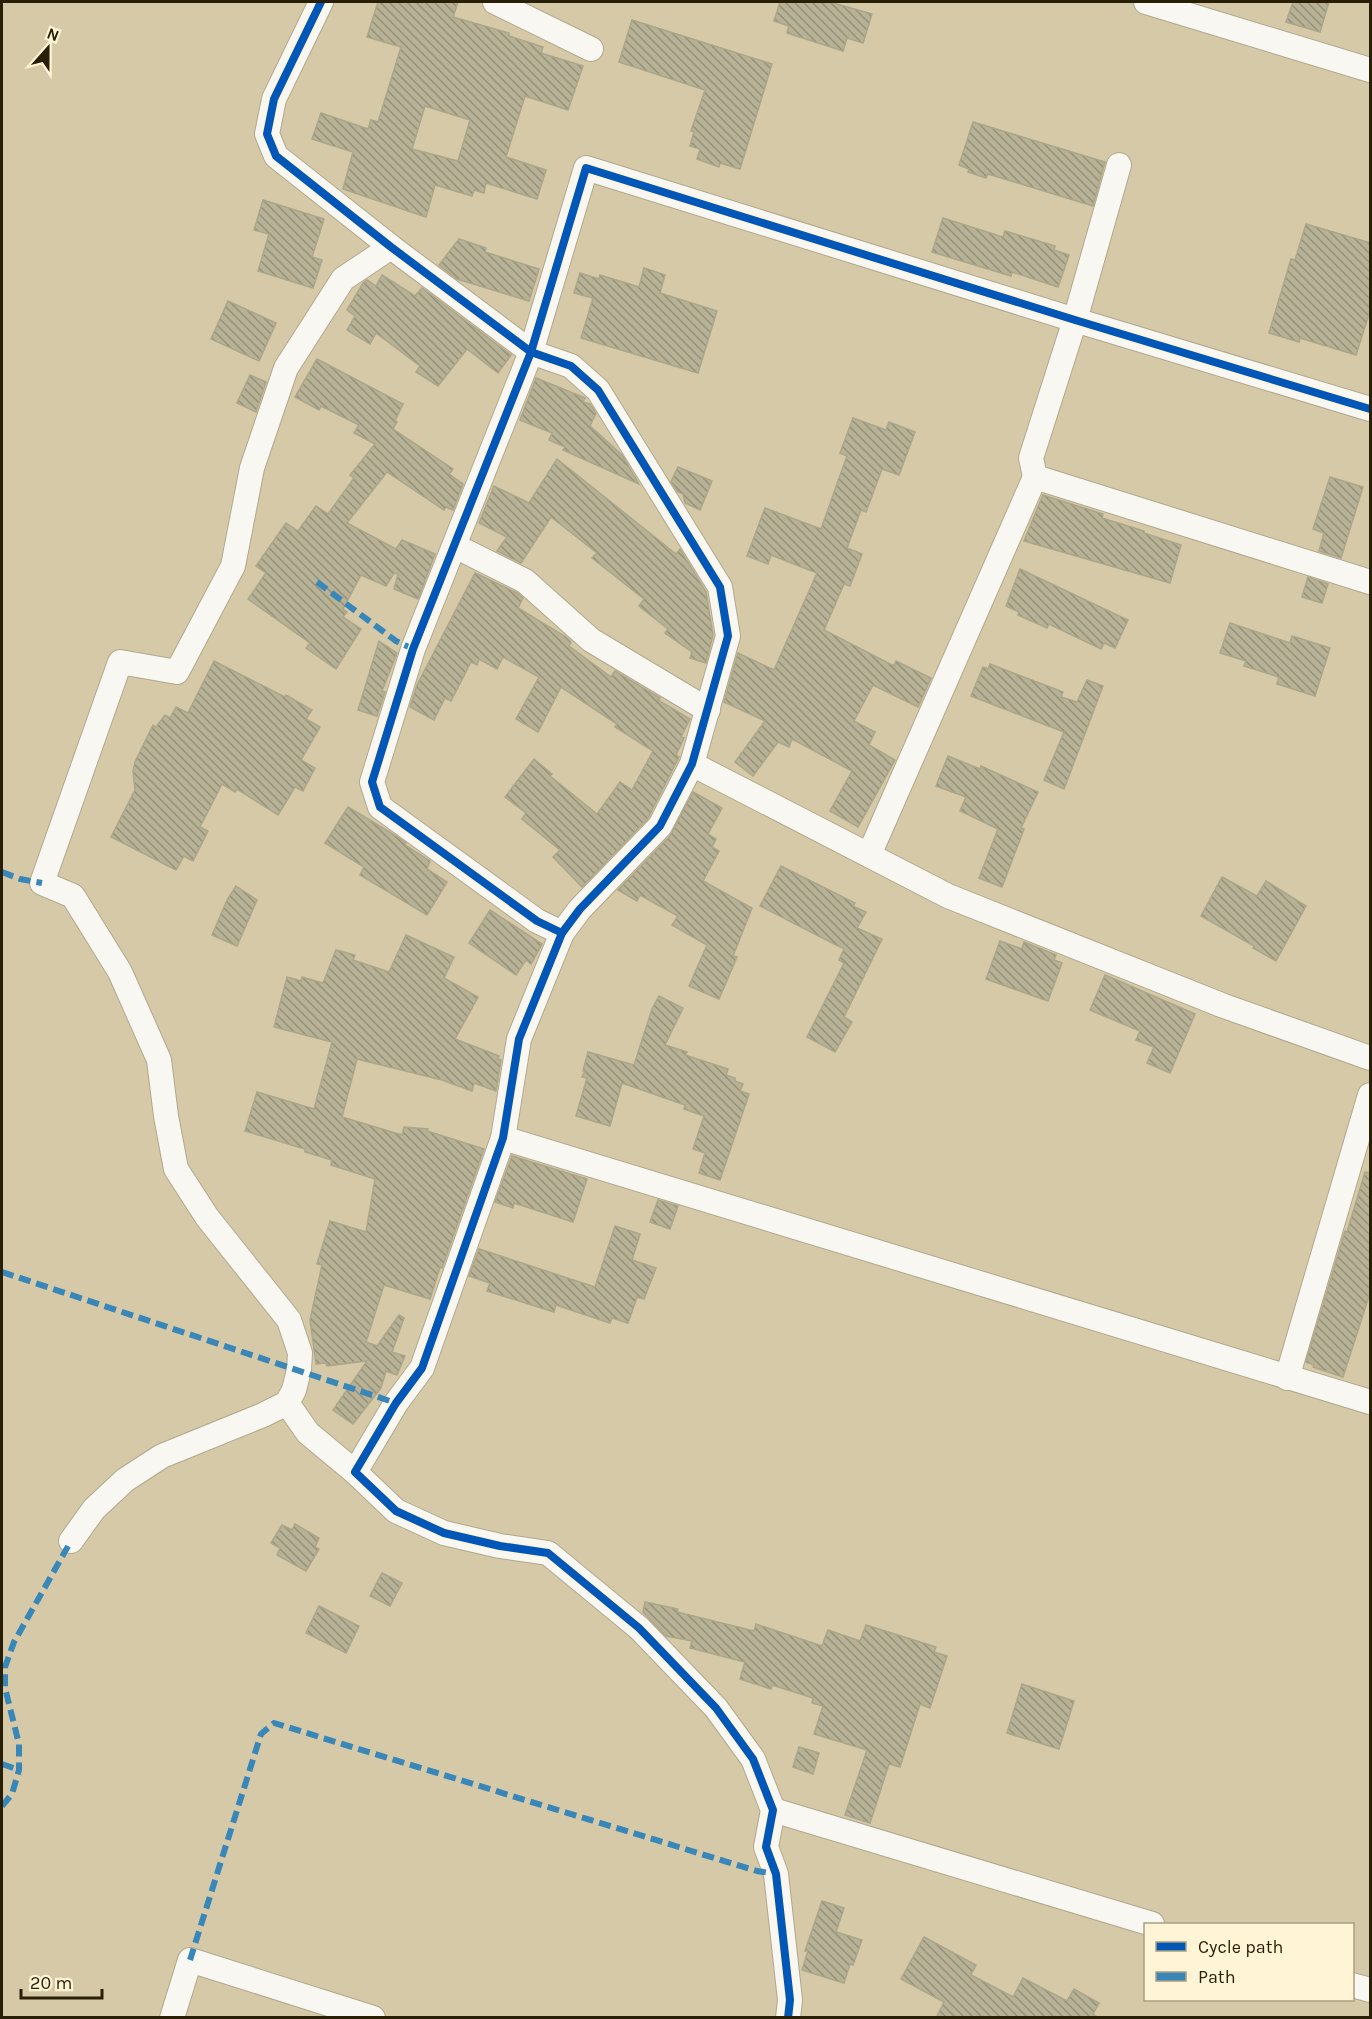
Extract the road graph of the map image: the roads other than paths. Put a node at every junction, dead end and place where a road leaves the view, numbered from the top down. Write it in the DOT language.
graph roads {
  1 [pos="321,2"];
  2 [pos="495,2"];
  3 [pos="1146,2"];
  4 [pos="1206,10"];
  5 [pos="591,49"];
  6 [pos="1371,70"];
  7 [pos="1119,165"];
  8 [pos="391,247"];
  9 [pos="1075,320"];
  10 [pos="531,352"];
  11 [pos="1371,409"];
  12 [pos="1035,477"];
  13 [pos="455,546"];
  14 [pos="1371,582"];
  15 [pos="708,710"];
  16 [pos="692,764"];
  17 [pos="869,855"];
  18 [pos="562,933"];
  19 [pos="1371,1058"];
  20 [pos="1371,1095"];
  21 [pos="503,1138"];
  22 [pos="1287,1378"];
  23 [pos="1371,1402"];
  24 [pos="286,1403"];
  25 [pos="355,1472"];
  26 [pos="71,1540"];
  27 [pos="773,1810"];
  28 [pos="1149,1923"];
  29 [pos="1354,1985"];
  30 [pos="1371,1990"];
  31 [pos="172,2018"];
  32 [pos="373,2018"];
  33 [pos="788,2018"];
  1 -- 8 [label="street"];
  2 -- 5 [label="street"];
  3 -- 4 [label="street"];
  4 -- 6 [label="street"];
  7 -- 9 [label="street"];
  8 -- 10 [label="street"];
  8 -- 24 [label="street"];
  9 -- 10 [label="street"];
  9 -- 11 [label="street"];
  9 -- 12 [label="street"];
  10 -- 13 [label="street"];
  10 -- 15 [label="street"];
  12 -- 14 [label="street"];
  12 -- 17 [label="street"];
  13 -- 15 [label="street"];
  13 -- 18 [label="street"];
  15 -- 16 [label="street"];
  16 -- 17 [label="street"];
  16 -- 18 [label="street"];
  17 -- 19 [label="street"];
  18 -- 21 [label="street"];
  20 -- 22 [label="street"];
  21 -- 22 [label="street"];
  21 -- 25 [label="street"];
  22 -- 23 [label="street"];
  24 -- 25 [label="street"];
  24 -- 26 [label="street"];
  25 -- 27 [label="street"];
  27 -- 28 [label="street"];
  27 -- 33 [label="street"];
  29 -- 30 [label="street"];
  31 -- 32 [label="street"];
}
